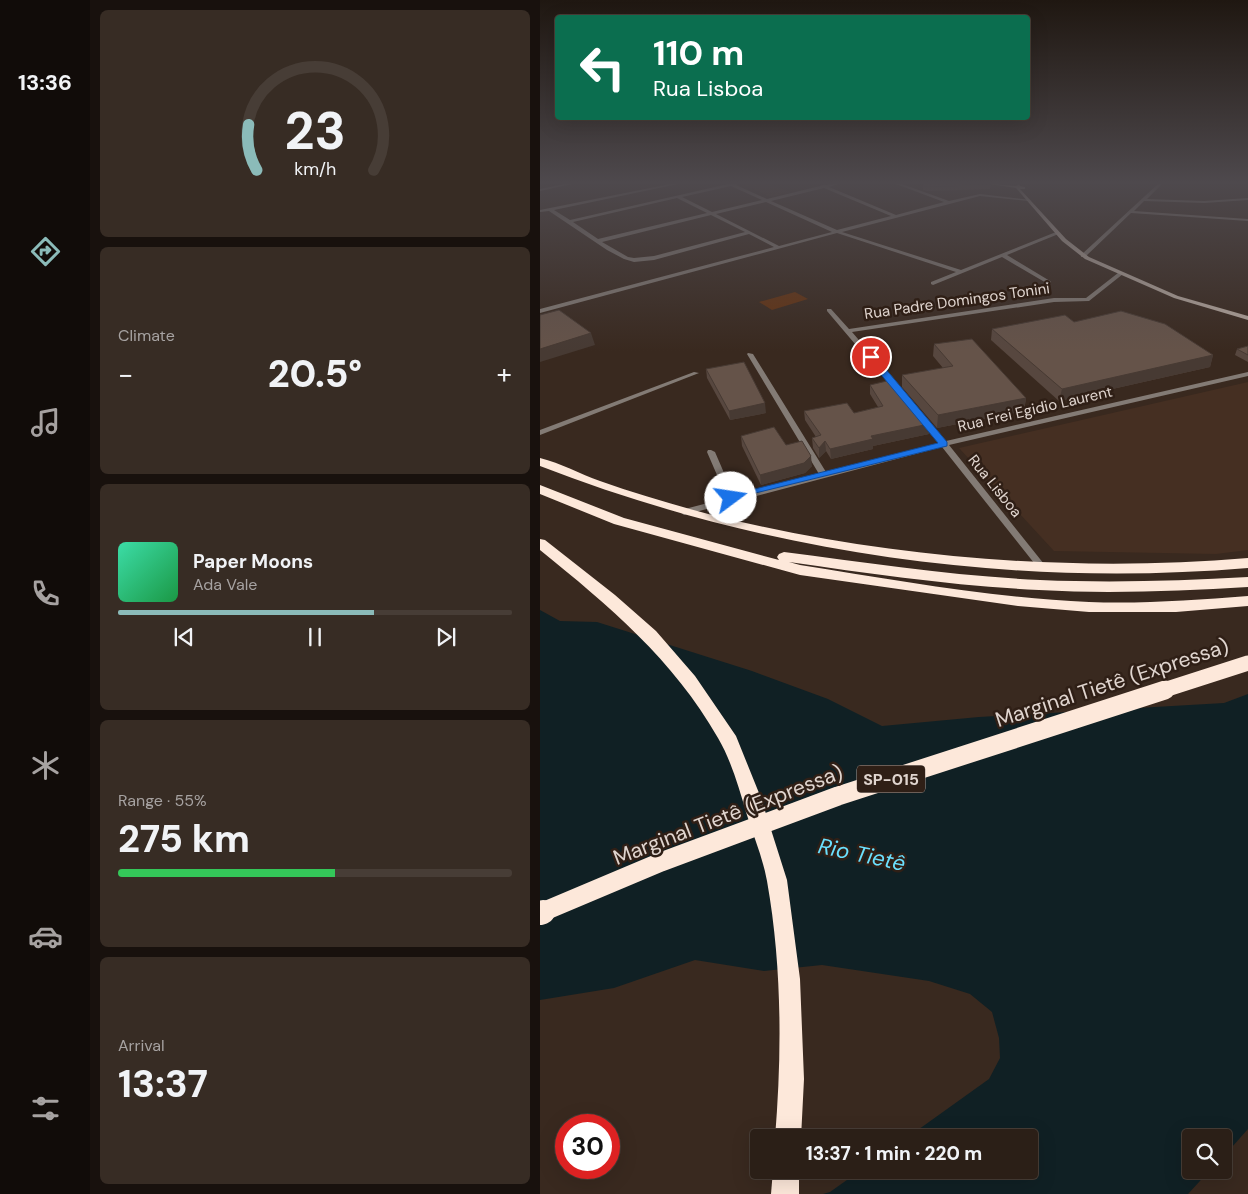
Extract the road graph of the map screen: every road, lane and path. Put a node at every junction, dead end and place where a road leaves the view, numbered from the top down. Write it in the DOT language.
graph roads {
  1 [pos="603,240"];
  2 [pos="723,240"];
  3 [pos="762,240"];
  4 [pos="807,240"];
  5 [pos="861,240"];
  6 [pos="1041,240"];
  7 [pos="1065,240"];
  8 [pos="1101,240"];
  9 [pos="598,241"];
  10 [pos="778,247"];
  11 [pos="1002,255"];
  12 [pos="1083,256"];
  13 [pos="959,271"];
  14 [pos="1120,274"];
  15 [pos="1048,282"];
  16 [pos="933,283"];
  17 [pos="540,304"];
  18 [pos="543,310"];
  19 [pos="829,310"];
  20 [pos="1248,318"];
  21 [pos="848,331"];
  22 [pos="750,354"];
  23 [pos="696,373"];
  24 [pos="1248,374"];
  25 [pos="540,433"];
  26 [pos="944,444"];
  27 [pos="710,452"];
  28 [pos="540,462"];
  29 [pos="823,474"];
  30 [pos="540,489"];
  31 [pos="731,498"];
  32 [pos="684,512"];
  33 [pos="540,543"];
  34 [pos="730,551"];
  35 [pos="1248,563"];
  36 [pos="1041,566"];
  37 [pos="1248,582"];
  38 [pos="1248,601"];
  39 [pos="1248,663"];
  40 [pos="540,913"];
  41 [pos="789,1129"];
  42 [pos="786,1179"];
  43 [pos="785,1194"];
  1 -- 9 [label="street"];
  2 -- 9 [label="street"];
  3 -- 10 [label="street"];
  4 -- 10 [label="street"];
  5 -- 13 [label="street"];
  6 -- 11 [label="street"];
  7 -- 12 [label="main road"];
  8 -- 12 [label="street"];
  10 -- 18 [label="street"];
  11 -- 13 [label="street"];
  11 -- 15 [label="street"];
  12 -- 14 [label="main road"];
  13 -- 16 [label="street"];
  14 -- 20 [label="main road"];
  14 -- 21 [label="street, Rua Padre Domingos Tonini"];
  17 -- 18 [label="street"];
  19 -- 21 [label="street, Rua Lisboa"];
  21 -- 26 [label="street, Rua Lisboa"];
  22 -- 29 [label="street"];
  23 -- 25 [label="street"];
  24 -- 26 [label="street, Rua Frei Egidio Laurent"];
  26 -- 29 [label="street, Rua Frei Egidio Laurent"];
  26 -- 36 [label="street, Rua Lisboa"];
  27 -- 31 [label="street"];
  28 -- 32 [label="highway"];
  29 -- 31 [label="street, Rua Frei Egidio Laurent"];
  30 -- 34 [label="highway"];
  31 -- 32 [label="street, Rua Frei Egidio Laurent"];
  32 -- 36 [label="highway"];
  33 -- 41 [label="highway"];
  34 -- 37 [label="highway"];
  34 -- 38 [label="highway"];
  35 -- 36 [label="highway"];
  39 -- 40 [label="highway, Marginal Tietê (Expressa) / SP-015, bridge"];
  42 -- 43 [label="highway"];
}
